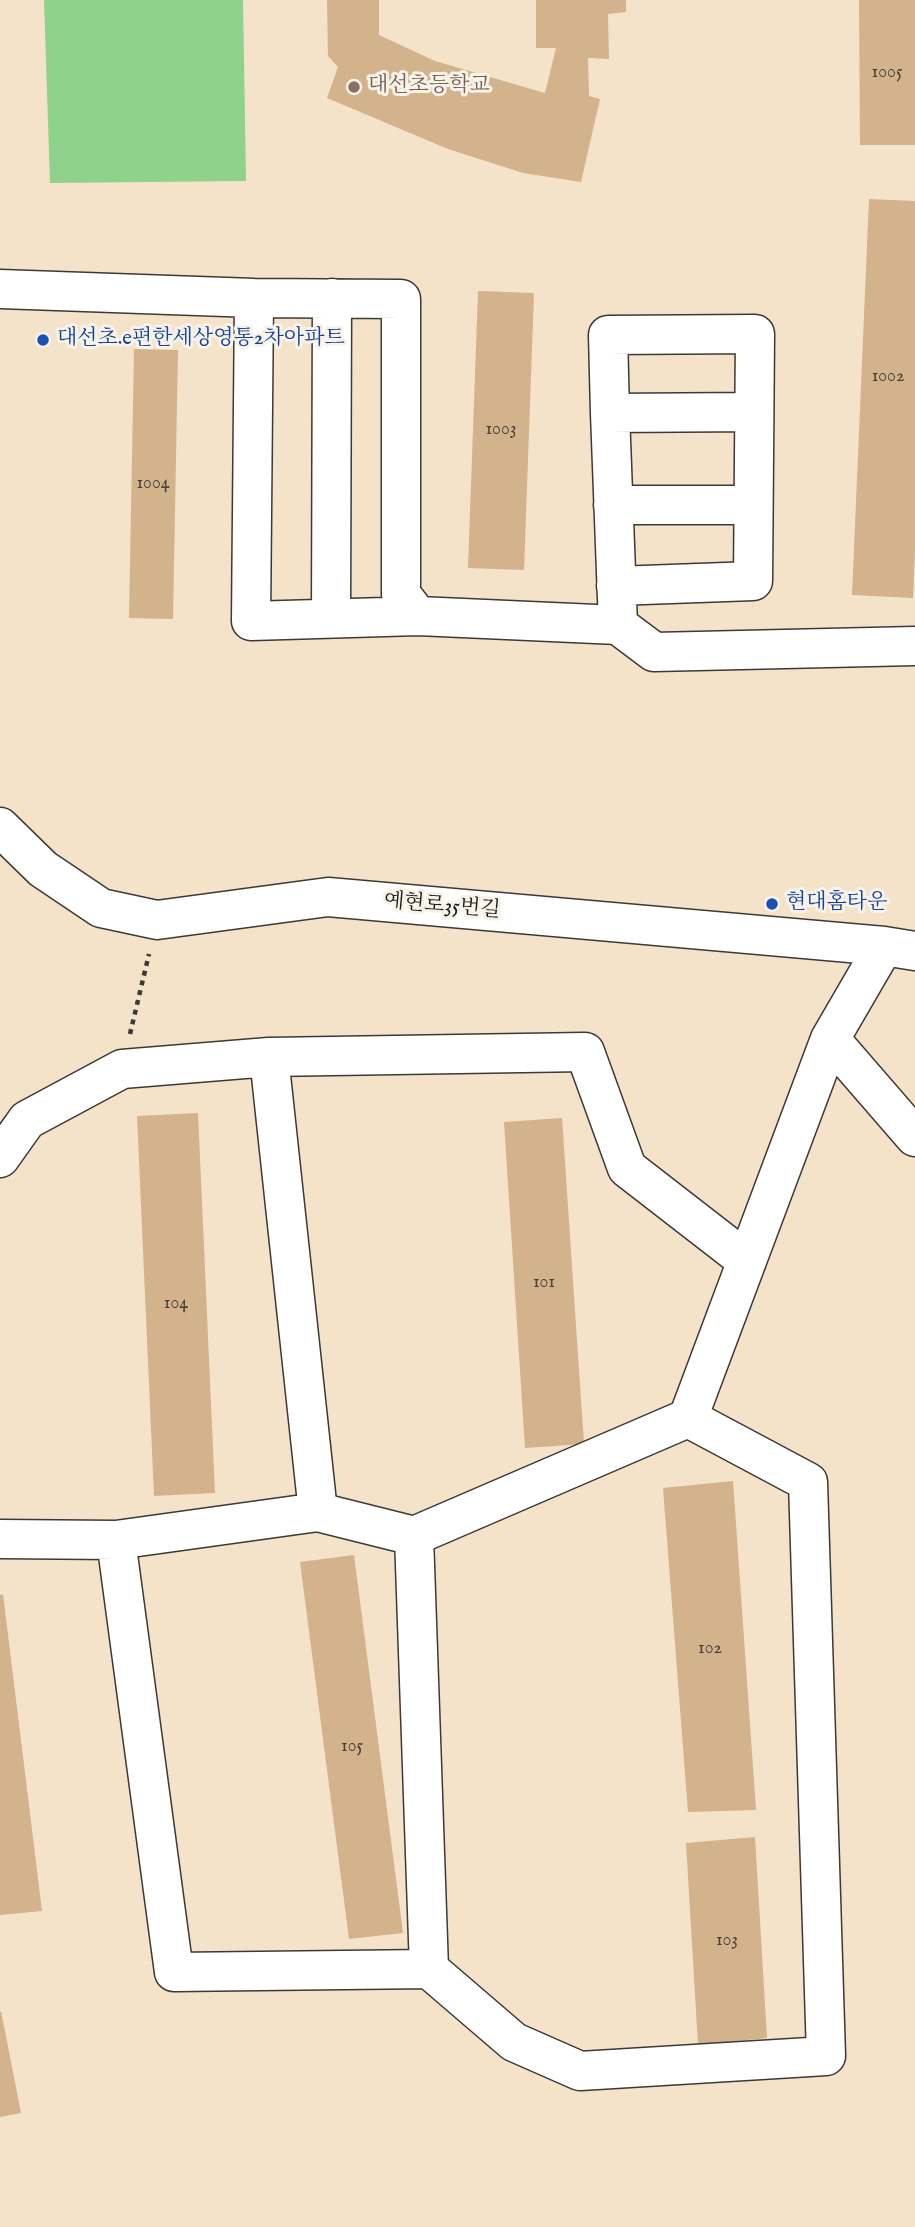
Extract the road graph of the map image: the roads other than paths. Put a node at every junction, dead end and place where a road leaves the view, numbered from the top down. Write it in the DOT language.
graph roads {
  1 [pos="0,289"];
  2 [pos="254,298"];
  3 [pos="331,298"];
  4 [pos="610,412"];
  5 [pos="754,412"];
  6 [pos="614,505"];
  7 [pos="753,505"];
  8 [pos="616,586"];
  9 [pos="418,616"];
  10 [pos="331,618"];
  11 [pos="618,625"];
  12 [pos="915,646"];
  13 [pos="0,827"];
  14 [pos="899,949"];
  15 [pos="830,1039"];
  16 [pos="269,1057"];
  17 [pos="915,1137"];
  18 [pos="0,1158"];
  19 [pos="747,1261"];
  20 [pos="688,1418"];
  21 [pos="318,1512"];
  22 [pos="414,1536"];
  23 [pos="0,1539"];
  24 [pos="116,1540"];
  25 [pos="429,1969"];
  1 -- 2 [label="street"];
  2 -- 3 [label="street"];
  2 -- 10 [label="street"];
  3 -- 9 [label="street"];
  3 -- 10 [label="street"];
  4 -- 5 [label="street"];
  4 -- 5 [label="street"];
  4 -- 6 [label="street"];
  5 -- 7 [label="street"];
  6 -- 7 [label="street"];
  6 -- 8 [label="street"];
  7 -- 8 [label="street"];
  8 -- 11 [label="street"];
  9 -- 10 [label="street"];
  9 -- 11 [label="street"];
  11 -- 12 [label="street"];
  13 -- 14 [label="street, 예현로35번길"];
  14 -- 15 [label="street"];
  15 -- 17 [label="street"];
  15 -- 19 [label="street"];
  16 -- 18 [label="street"];
  16 -- 19 [label="street"];
  16 -- 21 [label="street"];
  19 -- 20 [label="street"];
  20 -- 22 [label="street"];
  20 -- 25 [label="street"];
  21 -- 22 [label="street"];
  21 -- 24 [label="street"];
  22 -- 25 [label="street"];
  23 -- 24 [label="street"];
  24 -- 25 [label="street"];
}
